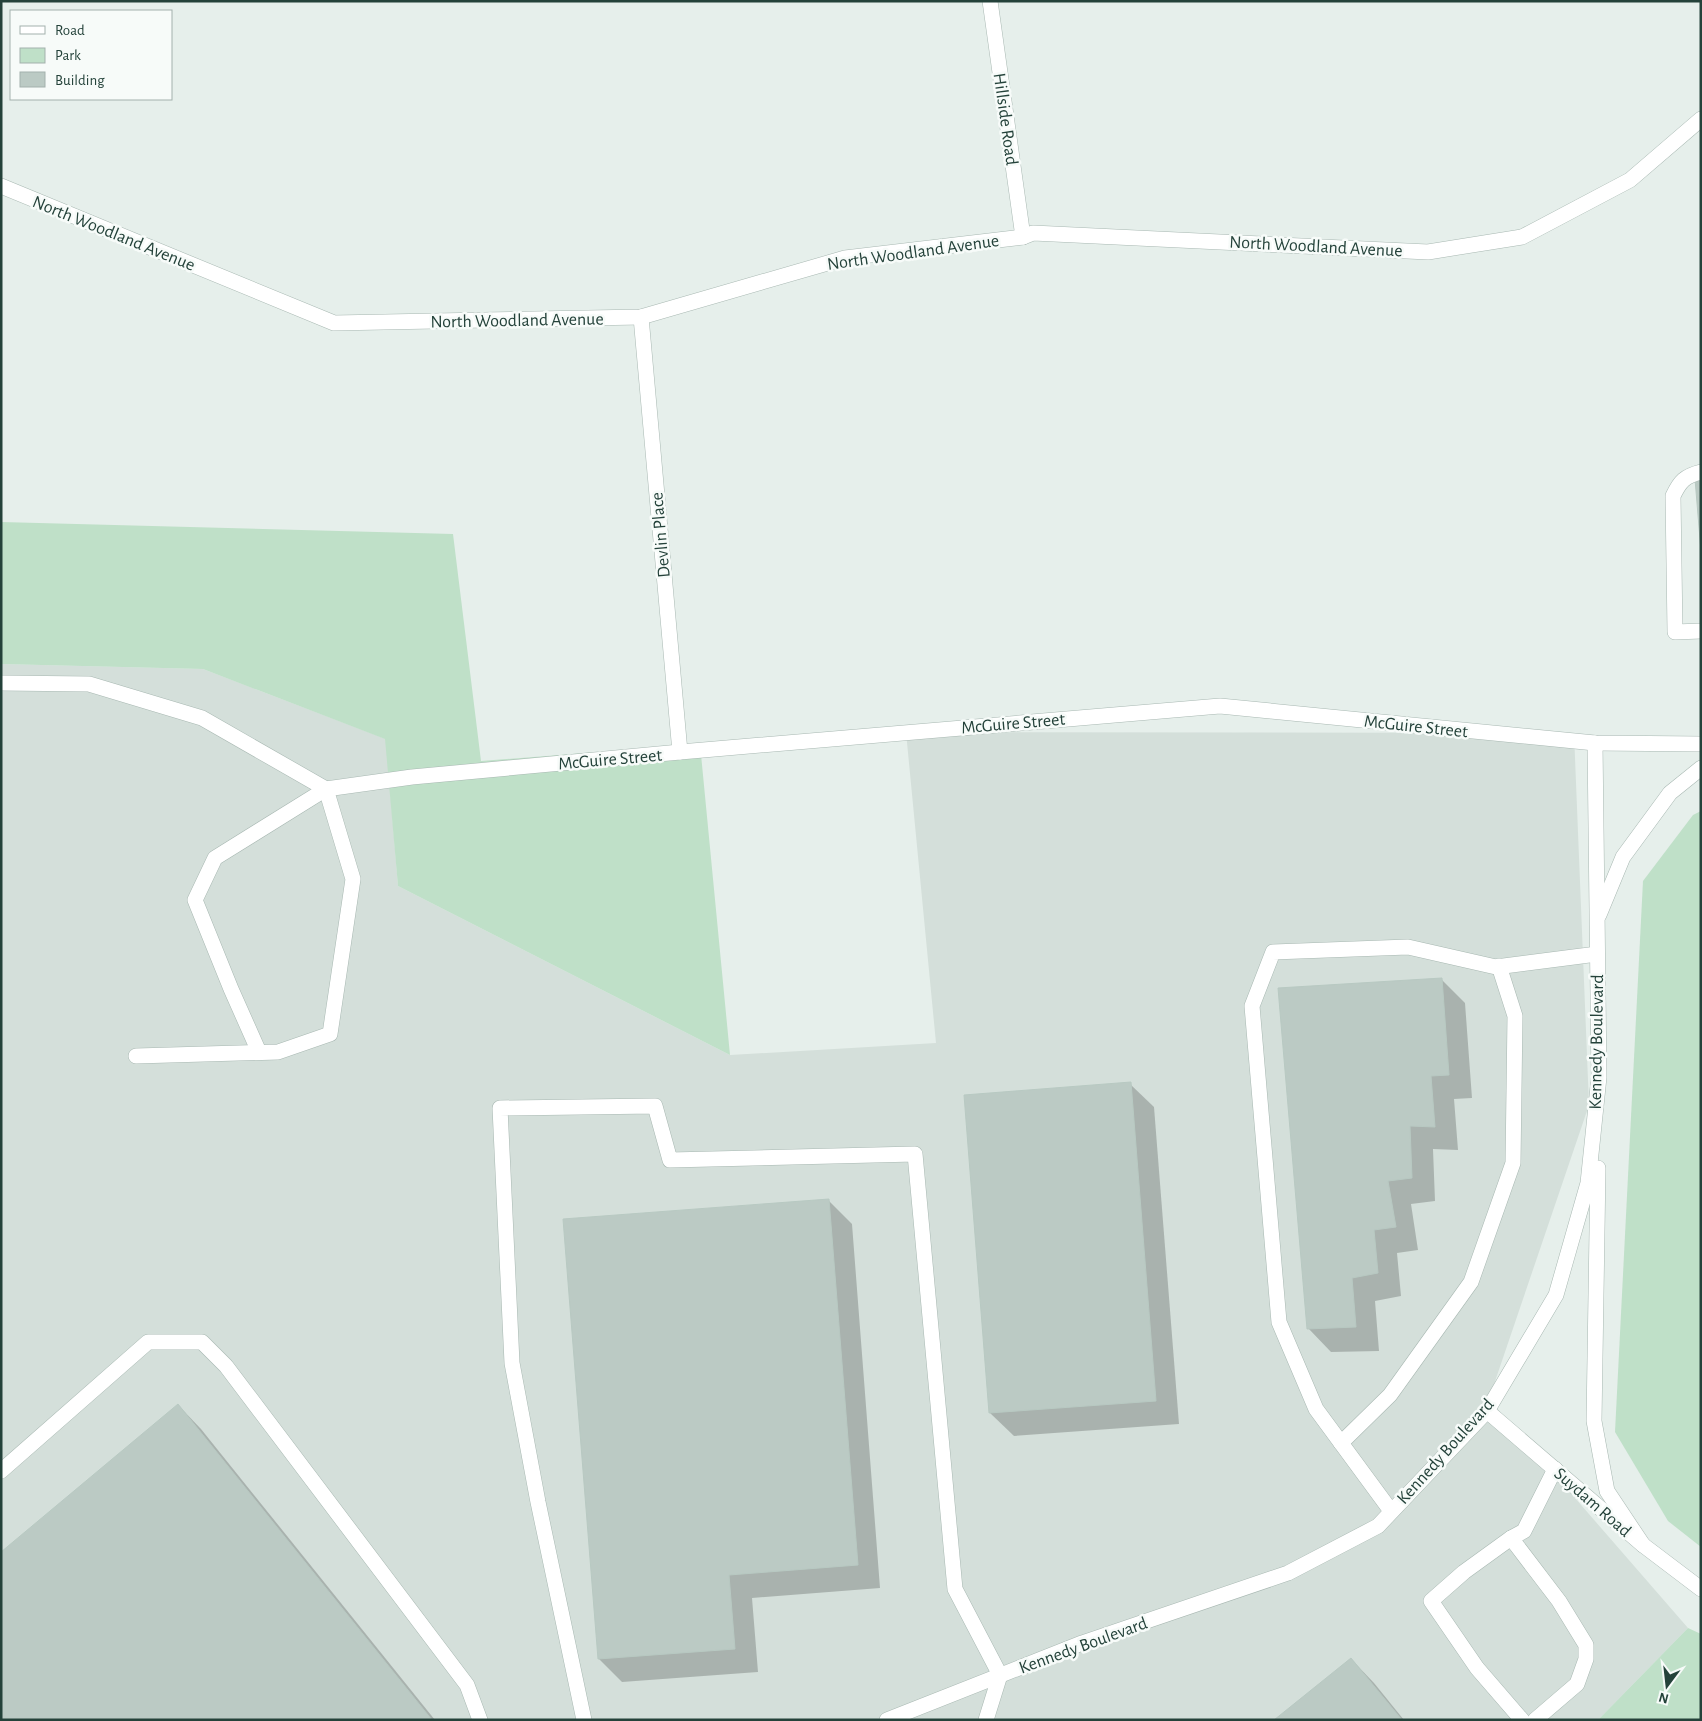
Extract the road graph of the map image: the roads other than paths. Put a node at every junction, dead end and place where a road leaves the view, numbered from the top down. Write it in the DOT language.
graph roads {
  1 [pos="990,1"];
  2 [pos="1701,119"];
  3 [pos="1,186"];
  4 [pos="1023,237"];
  5 [pos="641,317"];
  6 [pos="1701,472"];
  7 [pos="1701,631"];
  8 [pos="1,683"];
  9 [pos="1595,743"];
  10 [pos="1701,744"];
  11 [pos="680,752"];
  12 [pos="1701,768"];
  13 [pos="326,789"];
  14 [pos="1596,921"];
  15 [pos="1597,954"];
  16 [pos="1499,966"];
  17 [pos="259,1052"];
  18 [pos="136,1056"];
  19 [pos="1599,1077"];
  20 [pos="1487,1411"];
  21 [pos="1341,1443"];
  22 [pos="1555,1469"];
  23 [pos="1,1471"];
  24 [pos="1392,1511"];
  25 [pos="1511,1538"];
  26 [pos="1643,1545"];
  27 [pos="1701,1589"];
  28 [pos="1000,1675"];
  29 [pos="480,1720"];
  30 [pos="584,1720"];
  31 [pos="887,1720"];
  32 [pos="986,1720"];
  33 [pos="1522,1720"];
  34 [pos="1534,1720"];
  1 -- 4 [label="street, Hillside Road"];
  2 -- 4 [label="street, North Woodland Avenue"];
  3 -- 5 [label="street, North Woodland Avenue"];
  4 -- 5 [label="street, North Woodland Avenue"];
  5 -- 11 [label="street, Devlin Place"];
  6 -- 7 [label="street"];
  8 -- 13 [label="street"];
  9 -- 10 [label="street, McGuire Street"];
  9 -- 11 [label="street, McGuire Street"];
  9 -- 14 [label="street, Kennedy Boulevard"];
  11 -- 13 [label="street, McGuire Street"];
  12 -- 14 [label="street"];
  13 -- 17 [label="street"];
  13 -- 17 [label="street"];
  14 -- 15 [label="street, Kennedy Boulevard"];
  15 -- 16 [label="street"];
  15 -- 19 [label="street, Kennedy Boulevard"];
  16 -- 21 [label="street"];
  16 -- 21 [label="street"];
  17 -- 18 [label="street"];
  19 -- 20 [label="street, Kennedy Boulevard"];
  19 -- 26 [label="street"];
  20 -- 22 [label="street, Suydam Road"];
  20 -- 24 [label="street, Kennedy Boulevard"];
  21 -- 24 [label="street"];
  22 -- 25 [label="street"];
  22 -- 26 [label="street, Suydam Road"];
  23 -- 29 [label="street"];
  24 -- 28 [label="street, Kennedy Boulevard"];
  25 -- 33 [label="street"];
  25 -- 34 [label="street"];
  26 -- 27 [label="street, Suydam Road"];
  28 -- 30 [label="street"];
  28 -- 31 [label="street, Kennedy Boulevard"];
  28 -- 32 [label="street"];
}
